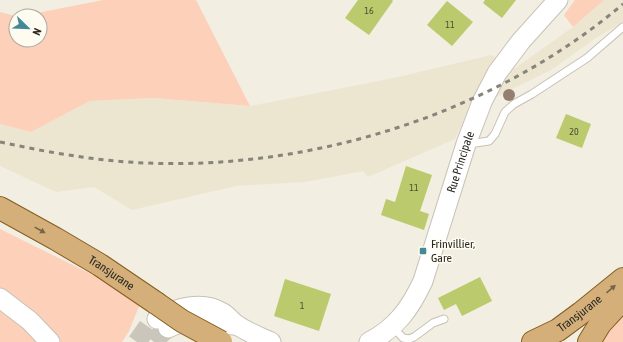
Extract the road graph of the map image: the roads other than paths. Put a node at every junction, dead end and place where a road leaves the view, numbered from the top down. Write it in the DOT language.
graph roads {
  1 [pos="558,0"];
  2 [pos="623,27"];
  3 [pos="466,144"];
  4 [pos="0,208"];
  5 [pos="623,279"];
  6 [pos="0,298"];
  7 [pos="623,299"];
  8 [pos="160,317"];
  9 [pos="444,319"];
  10 [pos="382,334"];
  11 [pos="50,342"];
  12 [pos="221,342"];
  13 [pos="271,342"];
  14 [pos="533,342"];
  15 [pos="589,342"];
  1 -- 3 [label="main road, Rue Principale"];
  2 -- 3 [label="lane"];
  3 -- 10 [label="main road, Rue Principale"];
  4 -- 8 [label="main road, Transjurane, one-way"];
  14 -- 5 [label="main road, Transjurane, one-way"];
  6 -- 11 [label="main road"];
  7 -- 15 [label="main road"];
  8 -- 12 [label="main road, Transjurane, bridge"];
  8 -- 13 [label="main road"];
  9 -- 10 [label="lane"];
}
